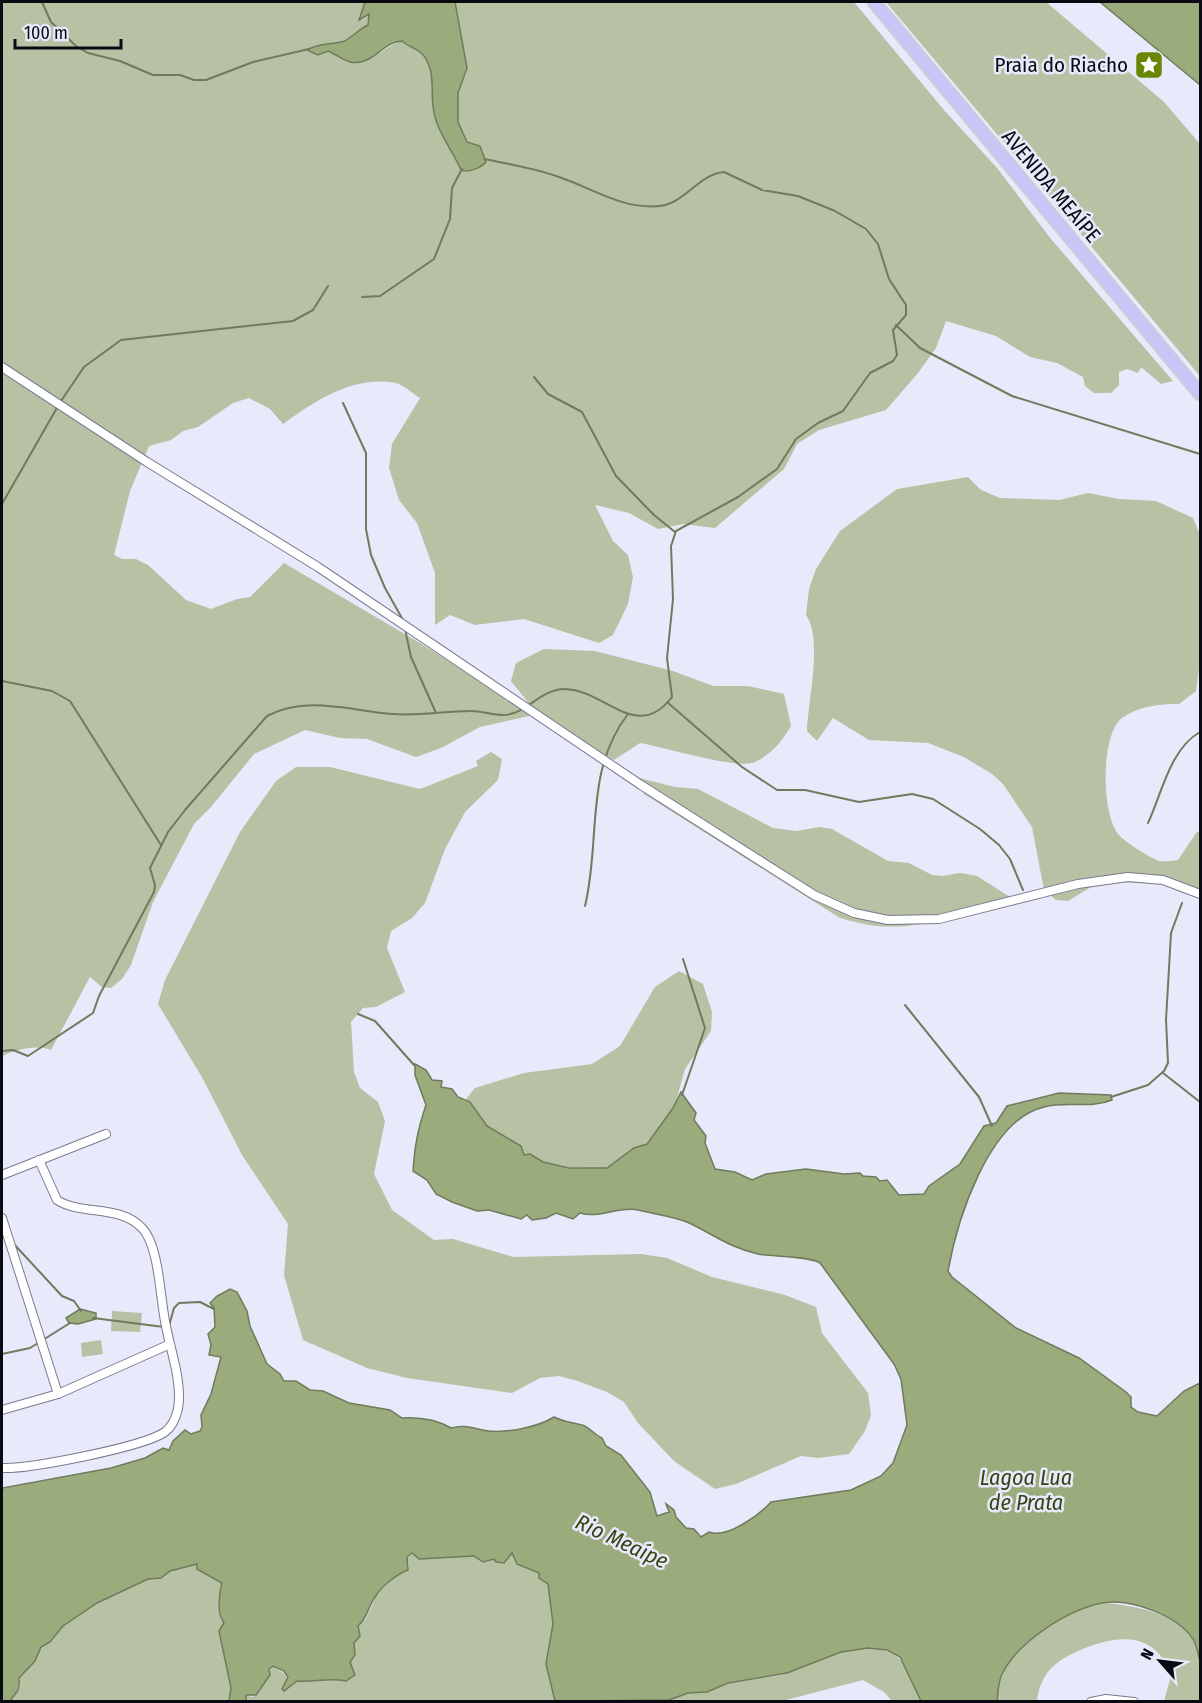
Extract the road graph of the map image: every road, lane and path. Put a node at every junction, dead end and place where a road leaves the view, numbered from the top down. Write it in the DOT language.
graph roads {
  1 [pos="873,2"];
  2 [pos="2,367"];
  3 [pos="1200,394"];
  4 [pos="1200,894"];
  5 [pos="106,1134"];
  6 [pos="39,1160"];
  7 [pos="2,1175"];
  8 [pos="2,1218"];
  9 [pos="2,1251"];
  10 [pos="10,1251"];
  11 [pos="168,1346"];
  12 [pos="58,1394"];
  13 [pos="2,1410"];
  14 [pos="2,1468"];
  15 [pos="1091,1701"];
  16 [pos="1134,1701"];
  1 -- 3 [label="main road, AVENIDA MEAÍPE"];
  2 -- 4 [label="street"];
  5 -- 6 [label="street"];
  6 -- 7 [label="street"];
  6 -- 11 [label="street"];
  8 -- 10 [label="street"];
  9 -- 10 [label="street"];
  10 -- 12 [label="street"];
  11 -- 12 [label="street"];
  11 -- 14 [label="street"];
  12 -- 13 [label="street"];
  15 -- 16 [label="street"];
}
